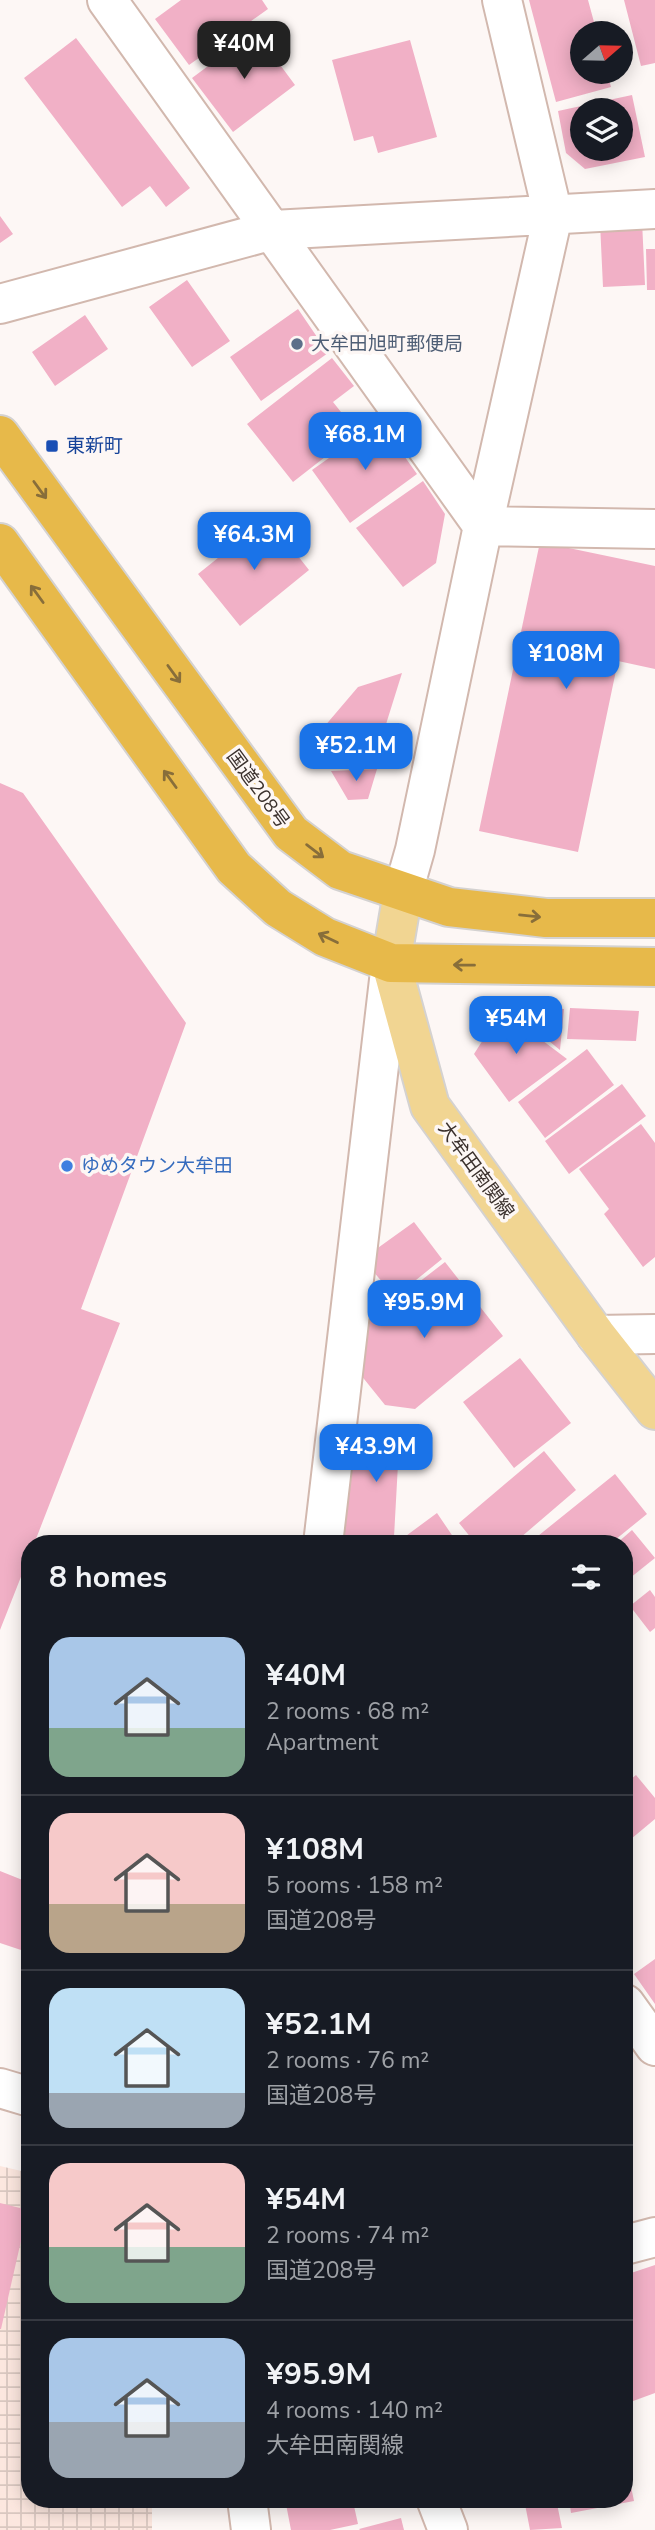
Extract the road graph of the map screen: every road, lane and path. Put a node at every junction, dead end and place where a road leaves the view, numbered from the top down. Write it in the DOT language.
graph roads {
  1 [pos="107,0"];
  2 [pos="502,0"];
  3 [pos="655,209"];
  4 [pos="553,215"];
  5 [pos="273,230"];
  6 [pos="0,304"];
  7 [pos="0,435"];
  8 [pos="483,526"];
  9 [pos="655,529"];
  10 [pos="0,543"];
  11 [pos="403,892"];
  12 [pos="655,918"];
  13 [pos="391,964"];
  14 [pos="655,967"];
  15 [pos="655,1334"];
  16 [pos="596,1335"];
  17 [pos="655,1410"];
  18 [pos="324,1535"];
  19 [pos="633,2015"];
  20 [pos="655,2046"];
  21 [pos="0,2088"];
  22 [pos="21,2094"];
  23 [pos="655,2237"];
  24 [pos="633,2243"];
  25 [pos="248,2508"];
  26 [pos="439,2508"];
  27 [pos="251,2530"];
  28 [pos="448,2530"];
  1 -- 5 [label="street"];
  2 -- 4 [label="street"];
  3 -- 4 [label="street"];
  4 -- 5 [label="street"];
  4 -- 8 [label="street"];
  5 -- 6 [label="street"];
  5 -- 8 [label="street"];
  7 -- 11 [label="highway, 国道208号, one-way"];
  8 -- 9 [label="street"];
  8 -- 11 [label="street"];
  13 -- 10 [label="highway, one-way"];
  11 -- 12 [label="highway, 国道208号, one-way"];
  11 -- 13 [label="main road, 大牟田南関線"];
  14 -- 13 [label="highway, one-way"];
  13 -- 16 [label="main road, 大牟田南関線"];
  13 -- 18 [label="street"];
  15 -- 16 [label="street"];
  16 -- 17 [label="main road, 大牟田南関線"];
  19 -- 20 [label="street"];
  21 -- 22 [label="street"];
  23 -- 24 [label="street"];
  25 -- 27 [label="street"];
  26 -- 28 [label="street"];
}
